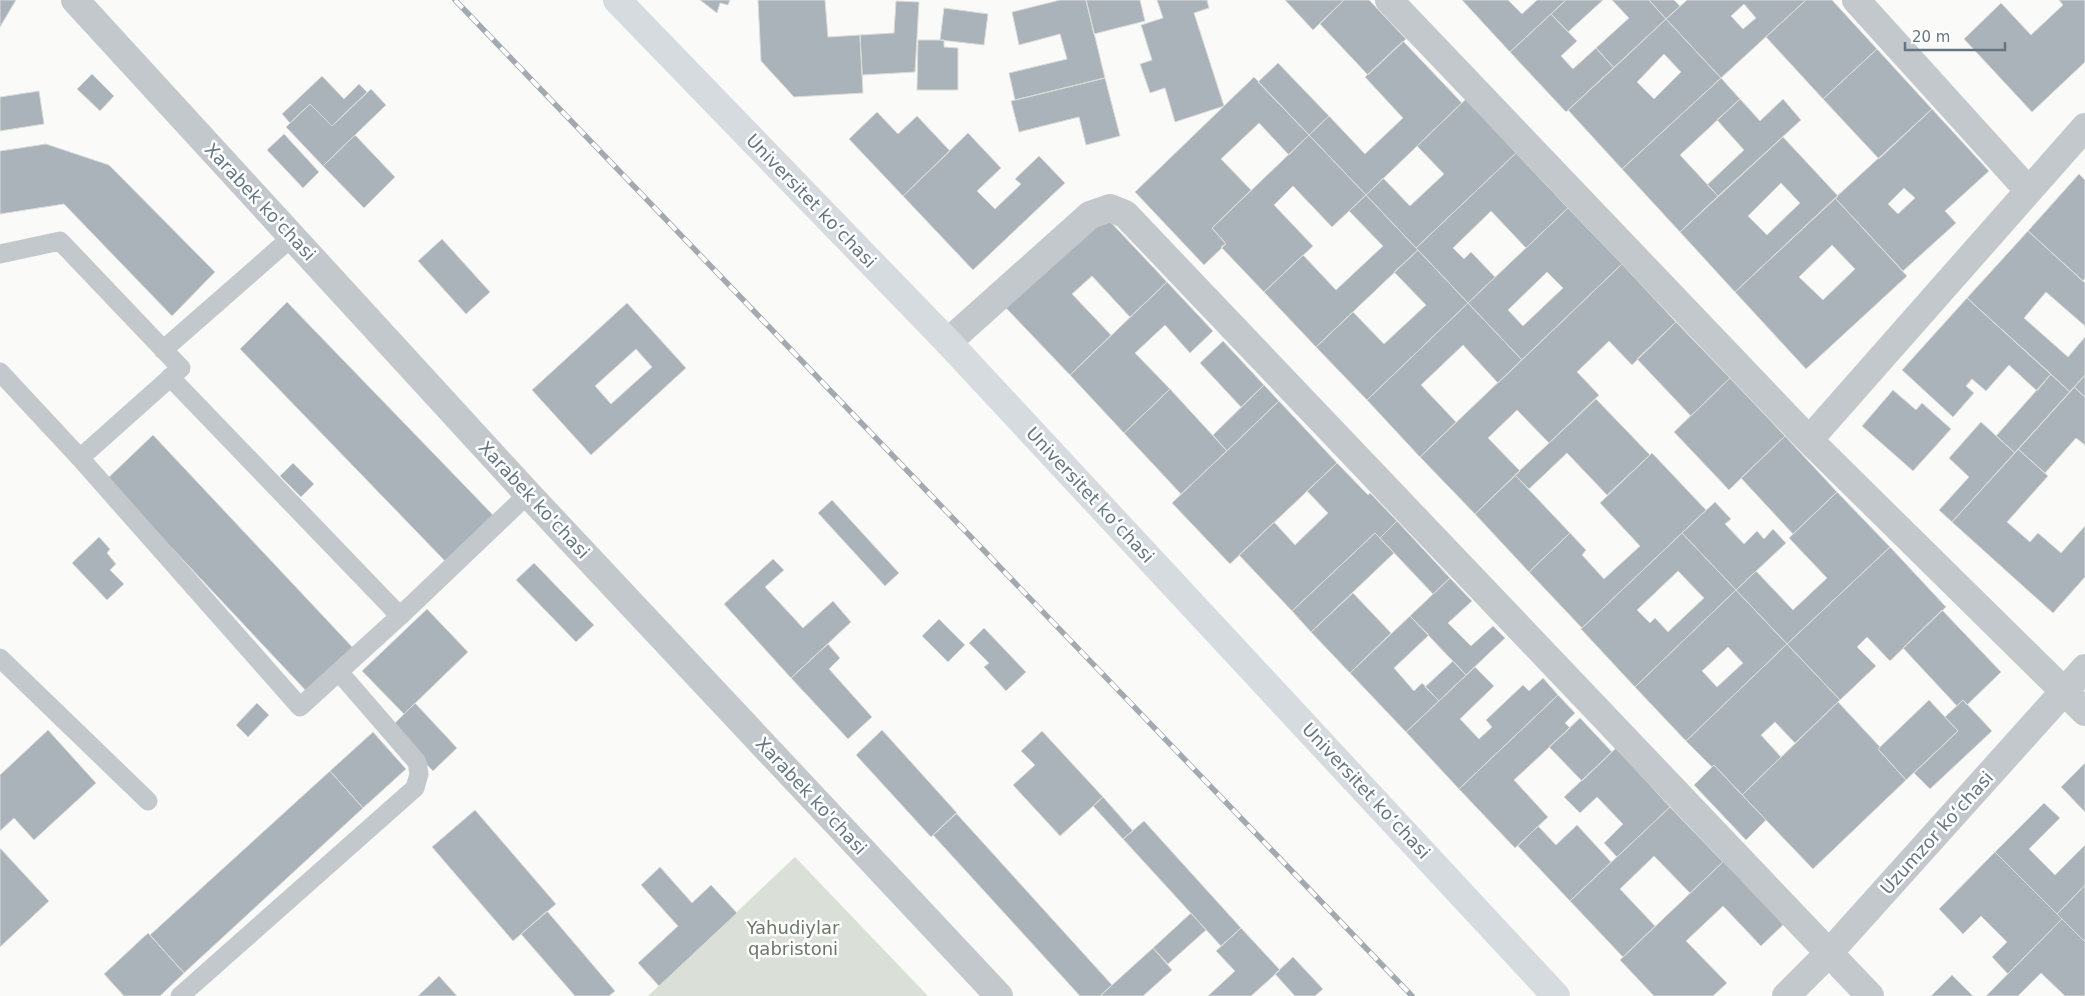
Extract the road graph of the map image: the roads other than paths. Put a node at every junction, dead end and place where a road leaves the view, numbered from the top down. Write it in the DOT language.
graph roads {
  1 [pos="75,0"];
  2 [pos="617,0"];
  3 [pos="1389,0"];
  4 [pos="1856,0"];
  5 [pos="2085,127"];
  6 [pos="2028,190"];
  7 [pos="292,237"];
  8 [pos="0,254"];
  9 [pos="948,342"];
  10 [pos="163,350"];
  11 [pos="0,372"];
  12 [pos="170,377"];
  13 [pos="1809,440"];
  14 [pos="80,458"];
  15 [pos="528,494"];
  16 [pos="400,616"];
  17 [pos="0,658"];
  18 [pos="2085,668"];
  19 [pos="339,672"];
  20 [pos="2065,691"];
  21 [pos="2085,712"];
  22 [pos="148,801"];
  23 [pos="1828,954"];
  24 [pos="180,996"];
  25 [pos="999,996"];
  26 [pos="1556,996"];
  27 [pos="1786,996"];
  28 [pos="1870,996"];
  1 -- 7 [label="street, Xarabek ko'chasi"];
  2 -- 9 [label="main road, Universitet kо‘chasi"];
  3 -- 13 [label="street"];
  4 -- 6 [label="street"];
  5 -- 6 [label="street"];
  6 -- 13 [label="street"];
  7 -- 10 [label="lane"];
  7 -- 15 [label="street, Xarabek ko'chasi"];
  8 -- 10 [label="lane"];
  9 -- 23 [label="street"];
  9 -- 26 [label="main road, Universitet kо‘chasi"];
  10 -- 12 [label="lane"];
  11 -- 14 [label="lane"];
  12 -- 14 [label="lane"];
  12 -- 16 [label="lane"];
  13 -- 20 [label="street"];
  14 -- 19 [label="lane"];
  15 -- 16 [label="lane"];
  15 -- 25 [label="street, Xarabek ko'chasi"];
  16 -- 19 [label="lane"];
  17 -- 22 [label="lane"];
  18 -- 20 [label="street, Uzumzor koʻchasi"];
  19 -- 24 [label="lane"];
  20 -- 21 [label="street"];
  20 -- 23 [label="street, Uzumzor koʻchasi"];
  23 -- 27 [label="street, Uzumzor koʻchasi"];
  23 -- 28 [label="street"];
}
